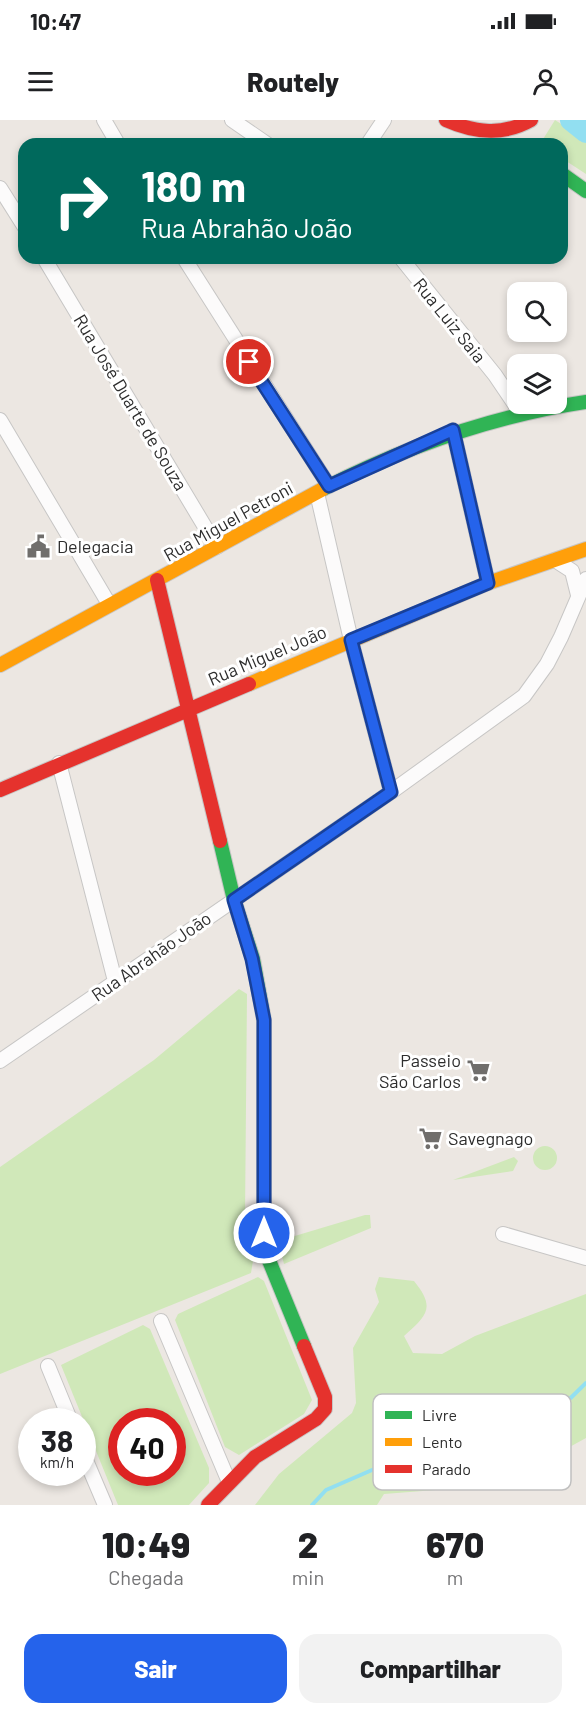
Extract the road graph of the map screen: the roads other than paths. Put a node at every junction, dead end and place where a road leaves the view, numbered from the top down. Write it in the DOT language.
graph roads {
  1 [pos="104,120"];
  2 [pos="232,120"];
  3 [pos="384,120"];
  4 [pos="446,120"];
  5 [pos="531,120"];
  6 [pos="504,132"];
  7 [pos="114,138"];
  8 [pos="258,138"];
  9 [pos="372,138"];
  10 [pos="513,138"];
  11 [pos="568,178"];
  12 [pos="0,188"];
  13 [pos="586,191"];
  14 [pos="18,216"];
  15 [pos="48,264"];
  16 [pos="188,264"];
  17 [pos="406,264"];
  18 [pos="507,393"];
  19 [pos="586,402"];
  20 [pos="567,405"];
  21 [pos="513,414"];
  22 [pos="0,420"];
  23 [pos="453,430"];
  24 [pos="323,490"];
  25 [pos="217,547"];
  26 [pos="586,549"];
  27 [pos="555,560"];
  28 [pos="586,579"];
  29 [pos="156,580"];
  30 [pos="488,583"];
  31 [pos="578,595"];
  32 [pos="109,604"];
  33 [pos="351,640"];
  34 [pos="0,664"];
  35 [pos="186,710"];
  36 [pos="60,763"];
  37 [pos="0,790"];
  38 [pos="391,792"];
  39 [pos="234,900"];
  40 [pos="115,981"];
  41 [pos="0,1061"];
  42 [pos="503,1234"];
  43 [pos="586,1258"];
  44 [pos="161,1321"];
  45 [pos="48,1366"];
  46 [pos="65,1408"];
  47 [pos="229,1482"];
  48 [pos="96,1484"];
  49 [pos="105,1505"];
  50 [pos="208,1505"];
  1 -- 7 [label="street"];
  2 -- 8 [label="street"];
  3 -- 9 [label="street"];
  4 -- 6 [label="main road"];
  5 -- 6 [label="main road"];
  6 -- 10 [label="main road"];
  11 -- 13 [label="main road"];
  12 -- 14 [label="street"];
  15 -- 25 [label="street, Rua José Duarte de Souza"];
  16 -- 24 [label="street"];
  17 -- 18 [label="street, Rua Luiz Saia"];
  19 -- 20 [label="main road, Rua Miguel Petroni"];
  21 -- 23 [label="main road, Rua Miguel Petroni"];
  22 -- 32 [label="street"];
  23 -- 24 [label="main road, Rua Miguel Petroni"];
  23 -- 30 [label="street"];
  24 -- 25 [label="main road, Rua Miguel Petroni"];
  24 -- 33 [label="street"];
  25 -- 29 [label="main road, Rua Miguel Petroni"];
  26 -- 27 [label="main road, Rua Miguel João"];
  27 -- 30 [label="main road, Rua Miguel João"];
  27 -- 31 [label="street"];
  28 -- 31 [label="street, Rua Abrahão João"];
  29 -- 32 [label="main road, Rua Miguel Petroni"];
  29 -- 35 [label="main road"];
  30 -- 33 [label="main road, Rua Miguel João"];
  31 -- 38 [label="street, Rua Abrahão João"];
  32 -- 34 [label="main road, Rua Miguel Petroni"];
  33 -- 35 [label="main road, Rua Miguel João"];
  33 -- 38 [label="street"];
  35 -- 36 [label="main road, Rua Miguel João"];
  35 -- 39 [label="main road"];
  36 -- 37 [label="main road, Rua Miguel João"];
  36 -- 40 [label="street"];
  38 -- 39 [label="street, Rua Abrahão João"];
  39 -- 40 [label="street, Rua Abrahão João"];
  39 -- 47 [label="main road"];
  40 -- 41 [label="street, Rua Abrahão João"];
  42 -- 43 [label="street"];
  44 -- 47 [label="street"];
  45 -- 46 [label="street"];
  47 -- 50 [label="main road"];
  48 -- 49 [label="street"];
}
